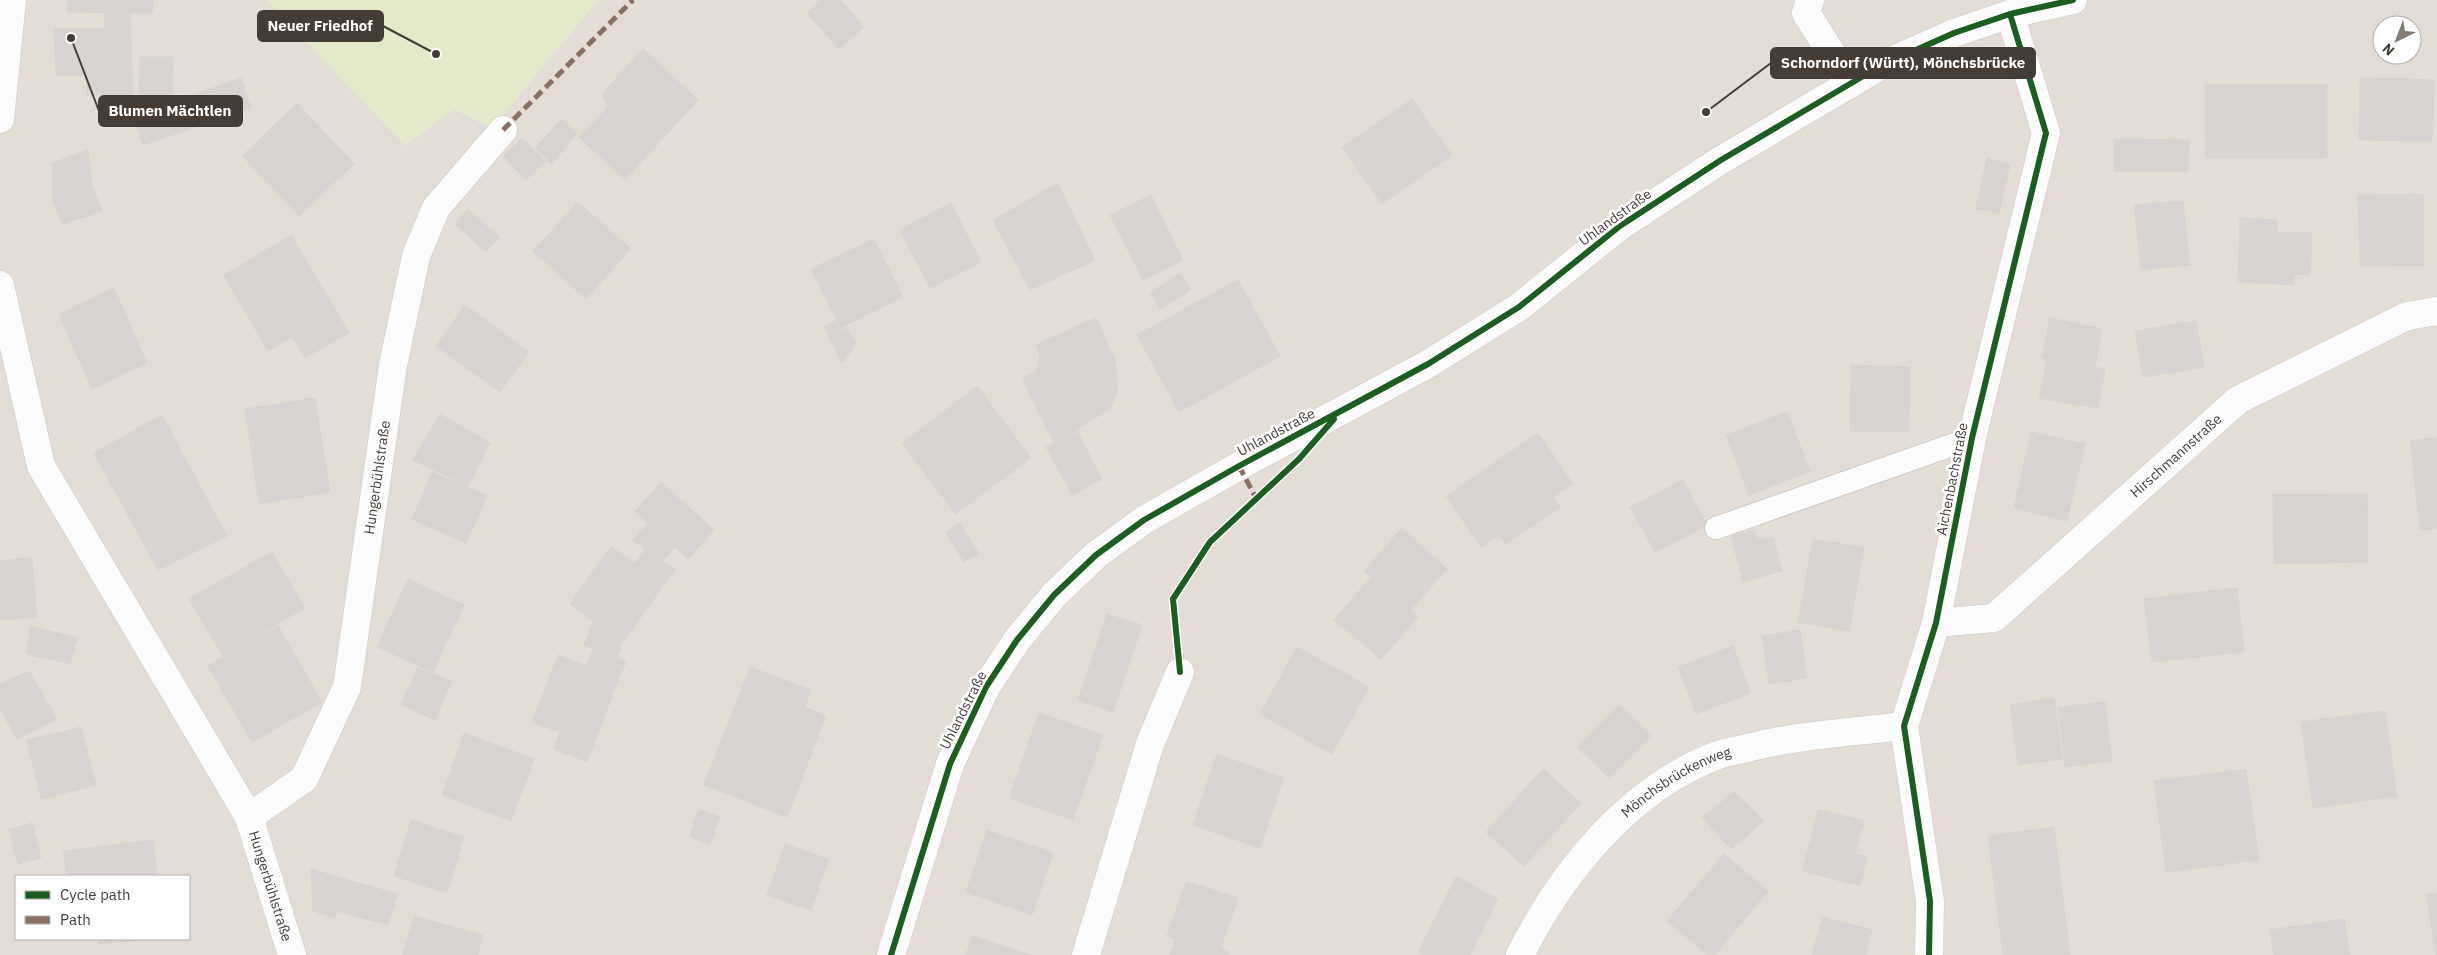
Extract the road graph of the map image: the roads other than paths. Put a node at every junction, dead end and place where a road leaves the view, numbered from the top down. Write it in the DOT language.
graph roads {
  1 [pos="12,0"];
  2 [pos="1810,0"];
  3 [pos="2073,0"];
  4 [pos="2010,14"];
  5 [pos="1851,84"];
  6 [pos="0,119"];
  7 [pos="504,130"];
  8 [pos="0,285"];
  9 [pos="2437,311"];
  10 [pos="1972,438"];
  11 [pos="1716,528"];
  12 [pos="1936,624"];
  13 [pos="1180,672"];
  14 [pos="1904,726"];
  15 [pos="249,817"];
  16 [pos="292,955"];
  17 [pos="891,955"];
  18 [pos="1086,955"];
  19 [pos="1520,955"];
  20 [pos="1929,955"];
  1 -- 6 [label="street"];
  2 -- 5 [label="street"];
  3 -- 4 [label="street, Uhlandstraße"];
  4 -- 5 [label="street, Uhlandstraße"];
  4 -- 10 [label="street, Aichenbachstraße"];
  5 -- 17 [label="street, Uhlandstraße"];
  7 -- 15 [label="street, Hungerbühlstraße"];
  8 -- 15 [label="street, Hungerbühlstraße"];
  9 -- 12 [label="street, Hirschmannstraße"];
  10 -- 11 [label="lane, Aichenbachstraße"];
  10 -- 12 [label="street, Aichenbachstraße"];
  12 -- 14 [label="street, Aichenbachstraße"];
  13 -- 18 [label="street"];
  14 -- 19 [label="street, Mönchsbrückenweg"];
  14 -- 20 [label="street, Aichenbachstraße"];
  15 -- 16 [label="street, Hungerbühlstraße"];
}
